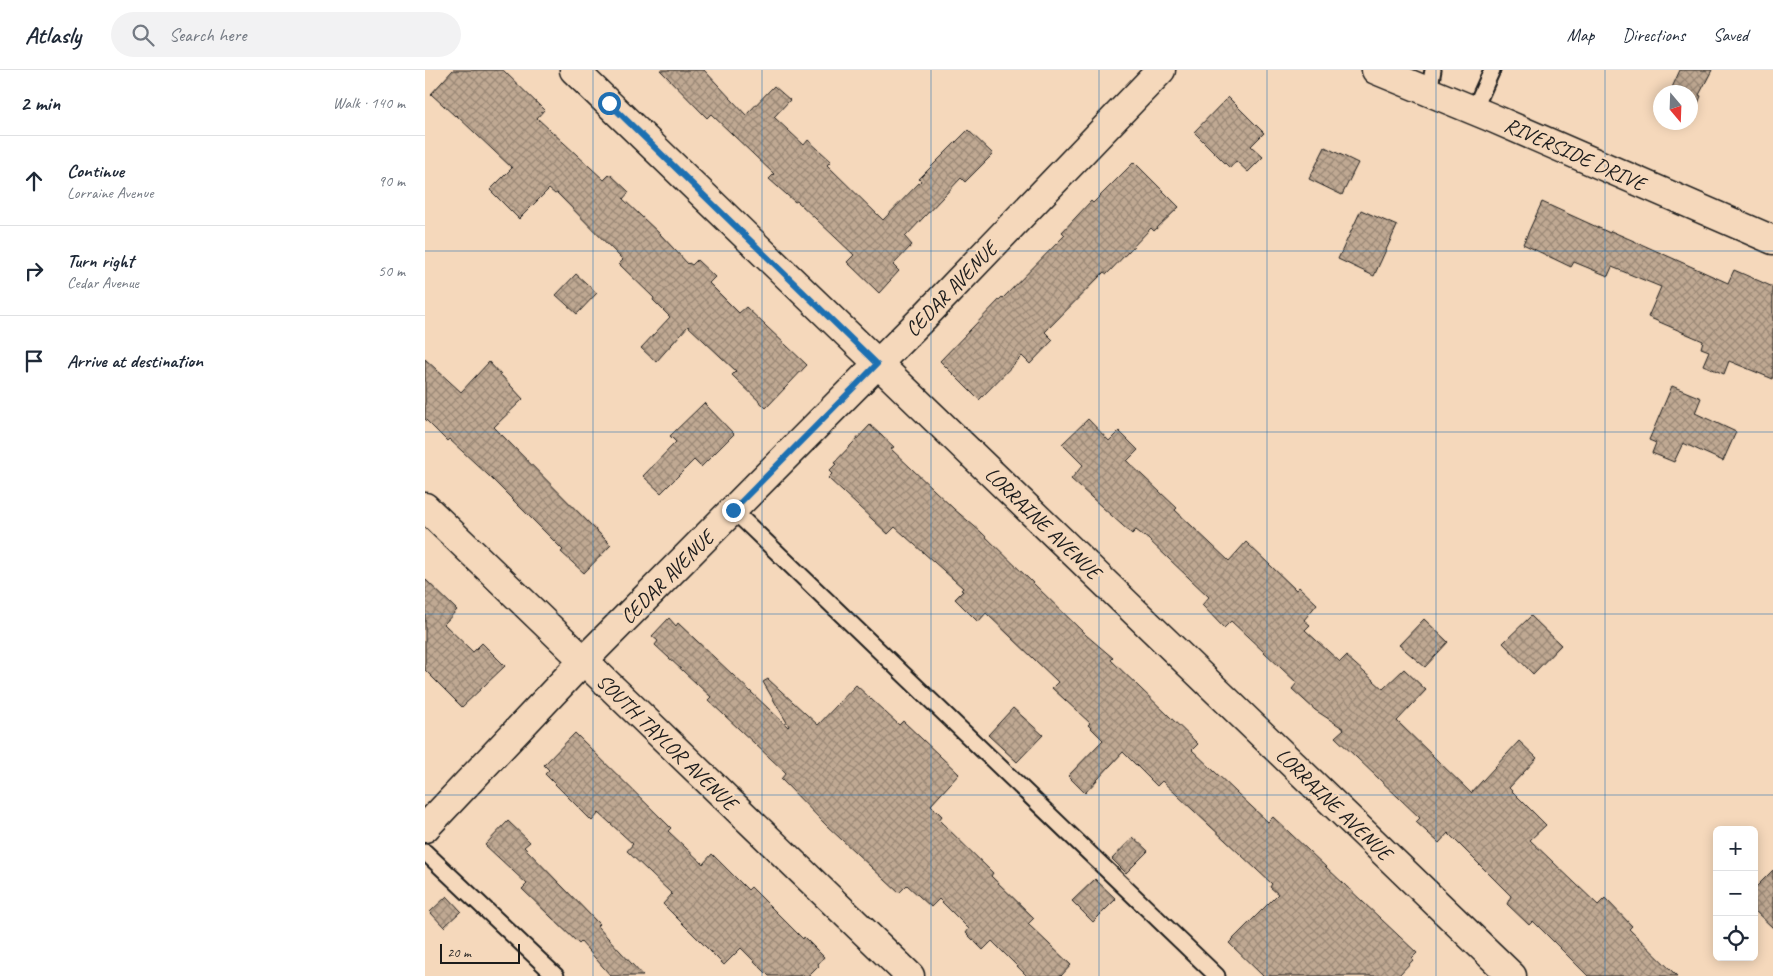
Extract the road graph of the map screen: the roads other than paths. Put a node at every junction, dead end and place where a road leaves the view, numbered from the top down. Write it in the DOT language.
graph roads {
  1 [pos="574,70"];
  2 [pos="1161,70"];
  3 [pos="1376,70"];
  4 [pos="1492,70"];
  5 [pos="1431,81"];
  6 [pos="1474,110"];
  7 [pos="1773,240"];
  8 [pos="877,364"];
  9 [pos="425,507"];
  10 [pos="733,510"];
  11 [pos="583,661"];
  12 [pos="425,828"];
  13 [pos="425,852"];
  14 [pos="556,976"];
  15 [pos="910,976"];
  16 [pos="1217,976"];
  17 [pos="1512,976"];
  1 -- 8 [label="street, LORRAINE AVENUE"];
  2 -- 8 [label="street, CEDAR AVENUE"];
  3 -- 5 [label="street, RIVERSIDE DRIVE"];
  4 -- 6 [label="lane"];
  5 -- 6 [label="street, RIVERSIDE DRIVE"];
  6 -- 7 [label="street, RIVERSIDE DRIVE"];
  8 -- 10 [label="street, CEDAR AVENUE"];
  8 -- 17 [label="street, LORRAINE AVENUE"];
  9 -- 11 [label="street, SOUTH TAYLOR AVENUE"];
  10 -- 11 [label="street, CEDAR AVENUE"];
  10 -- 16 [label="lane"];
  11 -- 12 [label="street, CEDAR AVENUE"];
  11 -- 15 [label="street, SOUTH TAYLOR AVENUE"];
  13 -- 14 [label="lane"];
}
